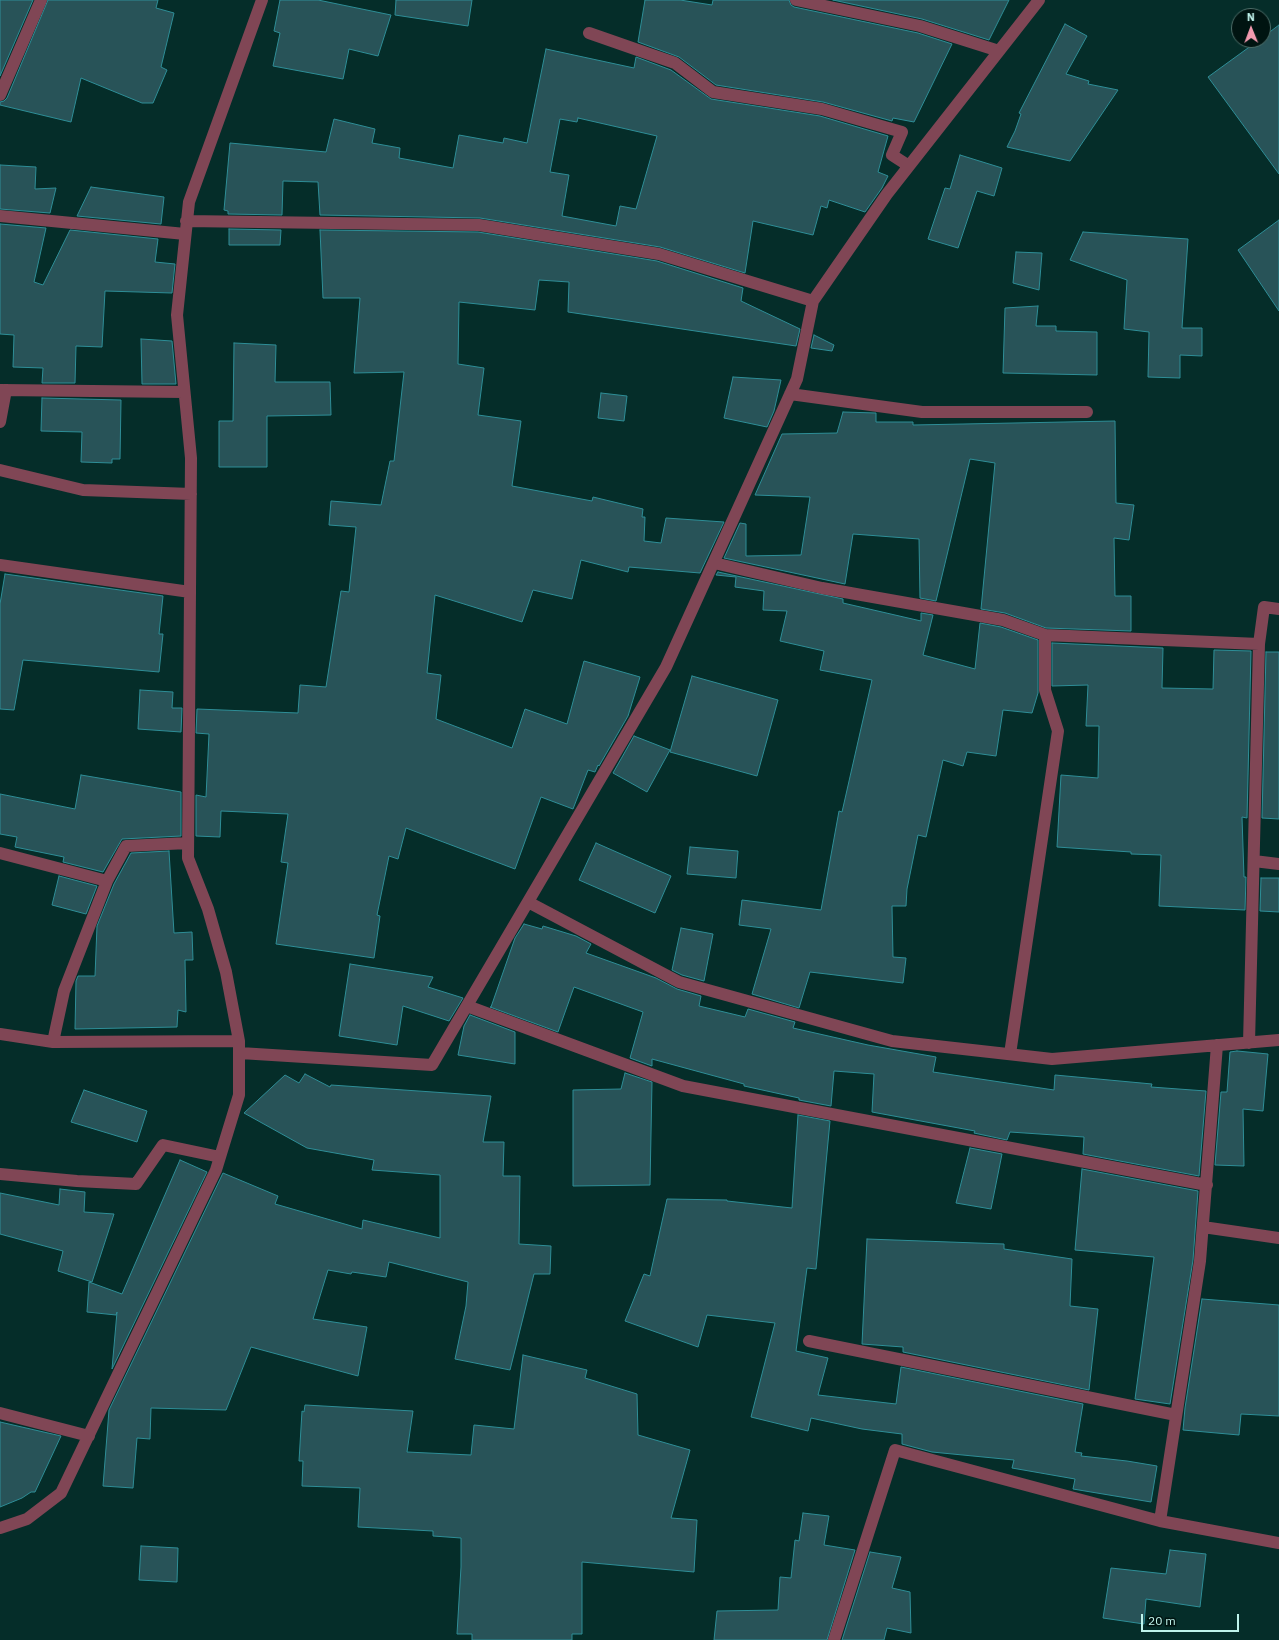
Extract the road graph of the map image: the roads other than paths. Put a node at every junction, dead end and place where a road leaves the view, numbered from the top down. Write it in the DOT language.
graph roads {
  1 [pos="41,0"];
  2 [pos="262,0"];
  3 [pos="796,0"];
  4 [pos="1039,0"];
  5 [pos="589,33"];
  6 [pos="999,51"];
  7 [pos="0,95"];
  8 [pos="909,166"];
  9 [pos="0,216"];
  10 [pos="186,221"];
  11 [pos="185,234"];
  12 [pos="813,301"];
  13 [pos="3,390"];
  14 [pos="184,392"];
  15 [pos="790,394"];
  16 [pos="1087,412"];
  17 [pos="0,422"];
  18 [pos="0,470"];
  19 [pos="191,494"];
  20 [pos="714,563"];
  21 [pos="0,565"];
  22 [pos="190,592"];
  23 [pos="1279,608"];
  24 [pos="1046,635"];
  25 [pos="1259,644"];
  26 [pos="188,843"];
  27 [pos="0,853"];
  28 [pos="1254,861"];
  29 [pos="1279,864"];
  30 [pos="107,881"];
  31 [pos="528,902"];
  32 [pos="467,1006"];
  33 [pos="0,1034"];
  34 [pos="1279,1040"];
  35 [pos="53,1042"];
  36 [pos="1249,1043"];
  37 [pos="1217,1045"];
  38 [pos="240,1047"];
  39 [pos="1010,1054"];
  40 [pos="220,1157"];
  41 [pos="0,1174"];
  42 [pos="1207,1185"];
  43 [pos="1203,1227"];
  44 [pos="1279,1238"];
  45 [pos="810,1341"];
  46 [pos="0,1413"];
  47 [pos="1176,1414"];
  48 [pos="89,1436"];
  49 [pos="1160,1521"];
  50 [pos="0,1528"];
  51 [pos="1279,1543"];
  52 [pos="834,1640"];
  1 -- 7 [label="street"];
  2 -- 10 [label="street"];
  3 -- 6 [label="street"];
  4 -- 6 [label="street"];
  5 -- 8 [label="street"];
  6 -- 8 [label="street"];
  8 -- 12 [label="street"];
  9 -- 11 [label="street"];
  10 -- 11 [label="street"];
  10 -- 12 [label="street"];
  11 -- 14 [label="street"];
  12 -- 15 [label="street"];
  13 -- 14 [label="street"];
  13 -- 17 [label="street"];
  14 -- 19 [label="street"];
  15 -- 16 [label="street"];
  15 -- 20 [label="street"];
  18 -- 19 [label="street"];
  19 -- 22 [label="street"];
  20 -- 24 [label="street"];
  20 -- 31 [label="street"];
  21 -- 22 [label="street"];
  22 -- 26 [label="street"];
  23 -- 25 [label="street"];
  24 -- 25 [label="street"];
  24 -- 39 [label="street"];
  25 -- 28 [label="street"];
  26 -- 30 [label="street"];
  26 -- 38 [label="street"];
  27 -- 30 [label="street"];
  28 -- 29 [label="street"];
  28 -- 36 [label="street"];
  30 -- 35 [label="street"];
  31 -- 32 [label="street"];
  31 -- 39 [label="street"];
  32 -- 38 [label="street"];
  32 -- 42 [label="street"];
  33 -- 35 [label="street"];
  34 -- 36 [label="street"];
  35 -- 38 [label="street"];
  36 -- 37 [label="street"];
  37 -- 39 [label="street"];
  37 -- 42 [label="street"];
  38 -- 40 [label="street"];
  40 -- 41 [label="street"];
  40 -- 48 [label="street"];
  42 -- 43 [label="street"];
  43 -- 44 [label="street"];
  43 -- 47 [label="street"];
  45 -- 47 [label="street"];
  46 -- 48 [label="street"];
  47 -- 49 [label="street"];
  48 -- 50 [label="street"];
  49 -- 51 [label="street"];
  49 -- 52 [label="street"];
}
